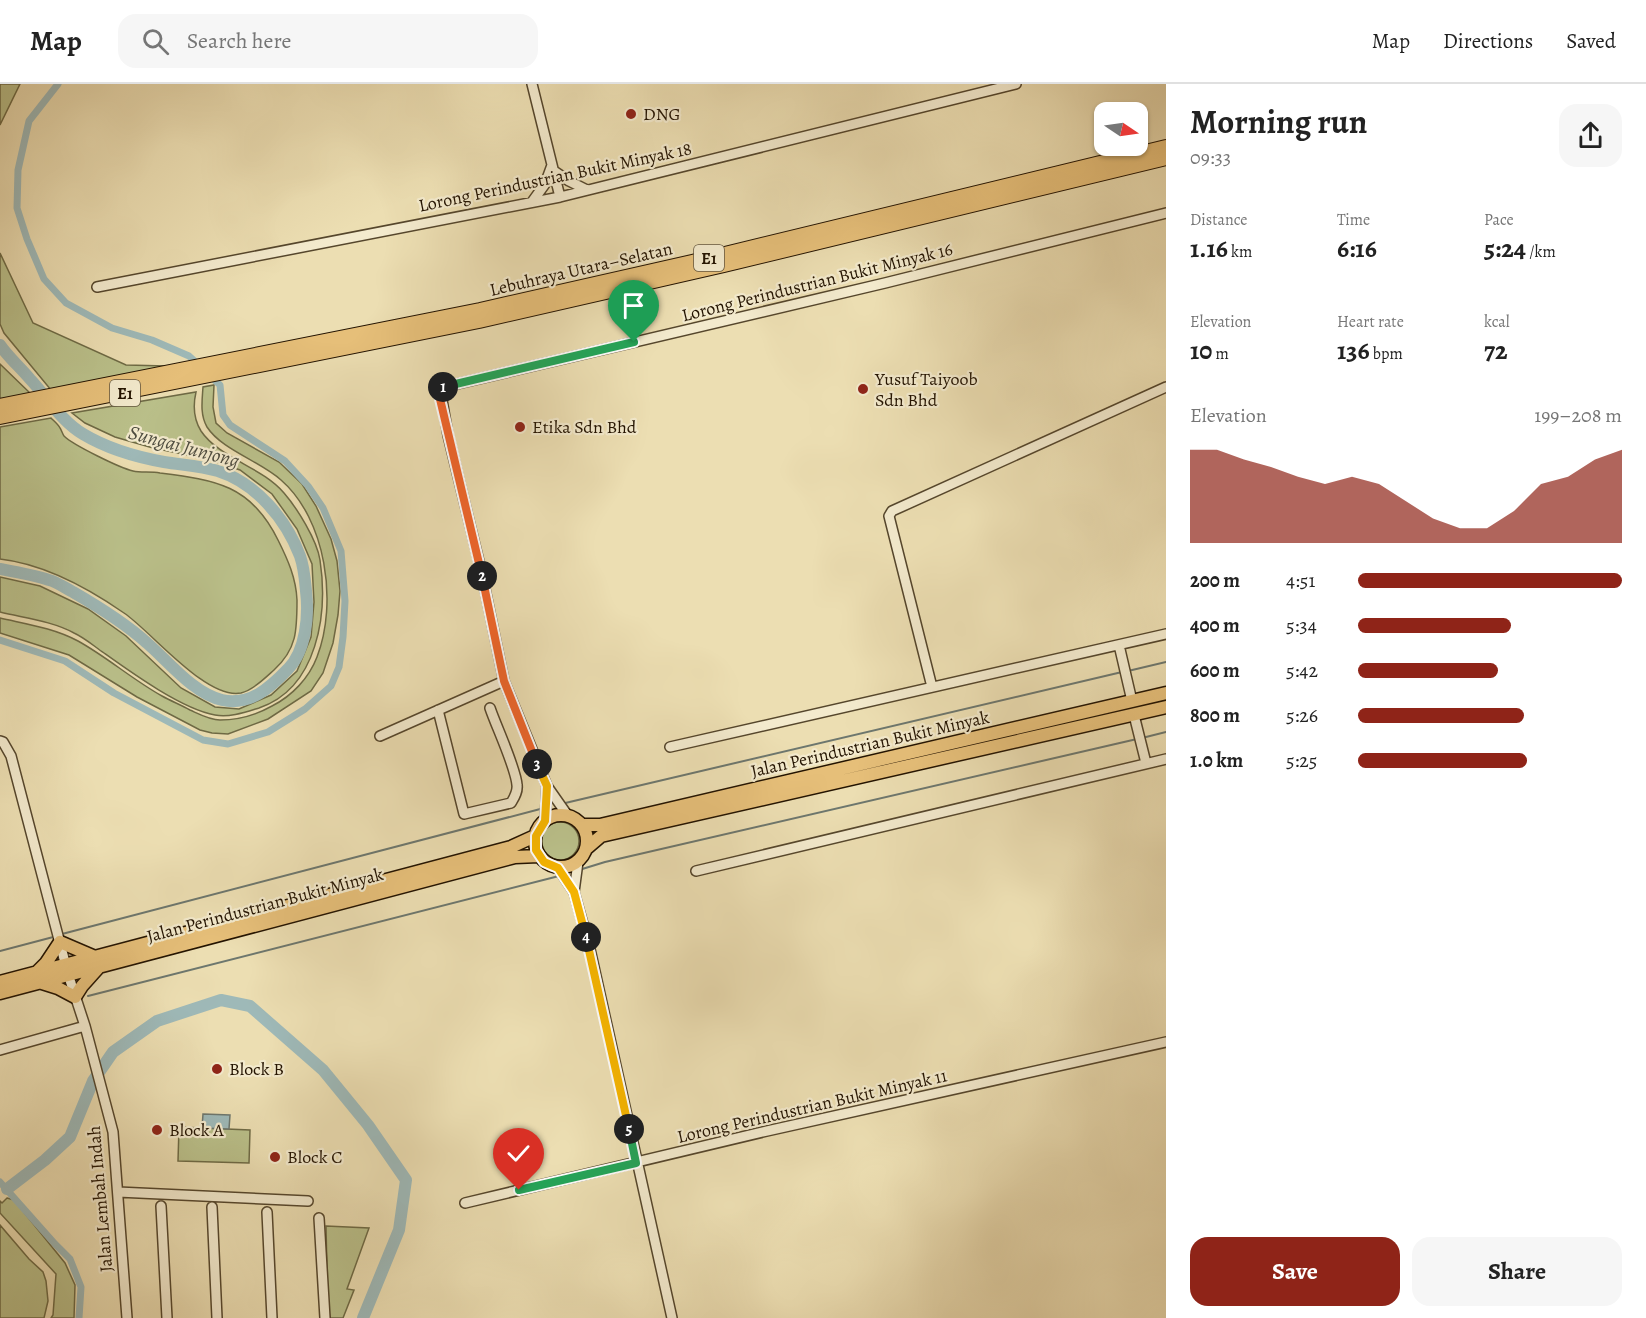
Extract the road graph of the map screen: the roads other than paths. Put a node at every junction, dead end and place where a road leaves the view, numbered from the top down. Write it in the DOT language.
graph roads {
  1 [pos="532,84"];
  2 [pos="1016,84"];
  3 [pos="1166,147"];
  4 [pos="1166,158"];
  5 [pos="553,167"];
  6 [pos="587,190"];
  7 [pos="560,196"];
  8 [pos="532,202"];
  9 [pos="1166,213"];
  10 [pos="97,287"];
  11 [pos="249,362"];
  12 [pos="1166,387"];
  13 [pos="0,405"];
  14 [pos="0,417"];
  15 [pos="1166,634"];
  16 [pos="1120,648"];
  17 [pos="504,681"];
  18 [pos="932,687"];
  19 [pos="1166,693"];
  20 [pos="1131,698"];
  21 [pos="1166,707"];
  22 [pos="490,708"];
  23 [pos="438,710"];
  24 [pos="1135,719"];
  25 [pos="380,736"];
  26 [pos="0,741"];
  27 [pos="670,747"];
  28 [pos="1145,759"];
  29 [pos="1166,759"];
  30 [pos="547,786"];
  31 [pos="566,812"];
  32 [pos="545,817"];
  33 [pos="582,825"];
  34 [pos="536,836"];
  35 [pos="587,848"];
  36 [pos="539,856"];
  37 [pos="577,869"];
  38 [pos="696,871"];
  39 [pos="562,874"];
  40 [pos="574,892"];
  41 [pos="59,938"];
  42 [pos="97,962"];
  43 [pos="67,969"];
  44 [pos="38,977"];
  45 [pos="0,982"];
  46 [pos="0,993"];
  47 [pos="75,997"];
  48 [pos="85,1026"];
  49 [pos="1166,1042"];
  50 [pos="0,1050"];
  51 [pos="636,1163"];
  52 [pos="118,1192"];
  53 [pos="308,1200"];
  54 [pos="465,1203"];
  55 [pos="161,1206"];
  56 [pos="212,1207"];
  57 [pos="267,1212"];
  58 [pos="319,1218"];
  59 [pos="127,1318"];
  60 [pos="167,1318"];
  61 [pos="217,1318"];
  62 [pos="272,1318"];
  63 [pos="325,1318"];
  64 [pos="672,1318"];
  1 -- 5 [label="street"];
  2 -- 6 [label="street, Lorong Perindustrian Bukit Minyak 18"];
  3 -- 11 [label="highway, Lebuhraya Utara–Selatan / E1"];
  4 -- 11 [label="highway, Lebuhraya Utara–Selatan / E1"];
  5 -- 6 [label="street"];
  5 -- 7 [label="street"];
  5 -- 8 [label="street"];
  6 -- 7 [label="street, Lorong Perindustrian Bukit Minyak 18"];
  7 -- 8 [label="street, Lorong Perindustrian Bukit Minyak 18"];
  8 -- 10 [label="street, Lorong Perindustrian Bukit Minyak 18"];
  9 -- 17 [label="street, Lorong Perindustrian Bukit Minyak 16"];
  11 -- 13 [label="highway, Lebuhraya Utara–Selatan / E1"];
  11 -- 14 [label="highway, Lebuhraya Utara–Selatan / E1"];
  12 -- 18 [label="street"];
  15 -- 16 [label="street"];
  16 -- 18 [label="street"];
  16 -- 20 [label="street"];
  17 -- 23 [label="street"];
  17 -- 30 [label="street"];
  18 -- 27 [label="street"];
  19 -- 20 [label="main road, Jalan Perindustrian Bukit Minyak"];
  20 -- 33 [label="main road, Jalan Perindustrian Bukit Minyak"];
  21 -- 24 [label="main road, Jalan Perindustrian Bukit Minyak"];
  22 -- 23 [label="street"];
  23 -- 25 [label="street"];
  24 -- 28 [label="street"];
  24 -- 35 [label="main road, Jalan Perindustrian Bukit Minyak"];
  26 -- 41 [label="street, Jalan Lembah Indah"];
  28 -- 29 [label="street"];
  28 -- 38 [label="street"];
  30 -- 31 [label="street"];
  30 -- 32 [label="street"];
  31 -- 32 [label="main road"];
  31 -- 33 [label="main road"];
  32 -- 34 [label="main road"];
  33 -- 35 [label="main road"];
  34 -- 36 [label="main road"];
  34 -- 42 [label="main road, Jalan Perindustrian Bukit Minyak"];
  35 -- 37 [label="main road"];
  36 -- 39 [label="main road"];
  36 -- 42 [label="main road, Jalan Perindustrian Bukit Minyak"];
  37 -- 39 [label="main road"];
  37 -- 40 [label="street"];
  39 -- 40 [label="street"];
  40 -- 51 [label="street"];
  41 -- 42 [label="main road"];
  41 -- 43 [label="street, Jalan Lembah Indah"];
  41 -- 44 [label="main road"];
  42 -- 43 [label="main road, Jalan Perindustrian Bukit Minyak"];
  42 -- 47 [label="main road"];
  43 -- 44 [label="main road, Jalan Perindustrian Bukit Minyak"];
  43 -- 47 [label="street, Jalan Lembah Indah"];
  44 -- 45 [label="main road, Jalan Perindustrian Bukit Minyak"];
  44 -- 46 [label="main road, Jalan Perindustrian Bukit Minyak"];
  44 -- 47 [label="main road"];
  47 -- 48 [label="street, Jalan Lembah Indah"];
  48 -- 50 [label="street"];
  48 -- 52 [label="street, Jalan Lembah Indah"];
  49 -- 51 [label="street, Lorong Perindustrian Bukit Minyak 11"];
  51 -- 54 [label="street, Lorong Perindustrian Bukit Minyak 11"];
  51 -- 64 [label="street"];
  52 -- 53 [label="street"];
  52 -- 59 [label="street, Jalan Lembah Indah"];
  55 -- 60 [label="street"];
  56 -- 61 [label="street"];
  57 -- 62 [label="street"];
  58 -- 63 [label="street"];
}
